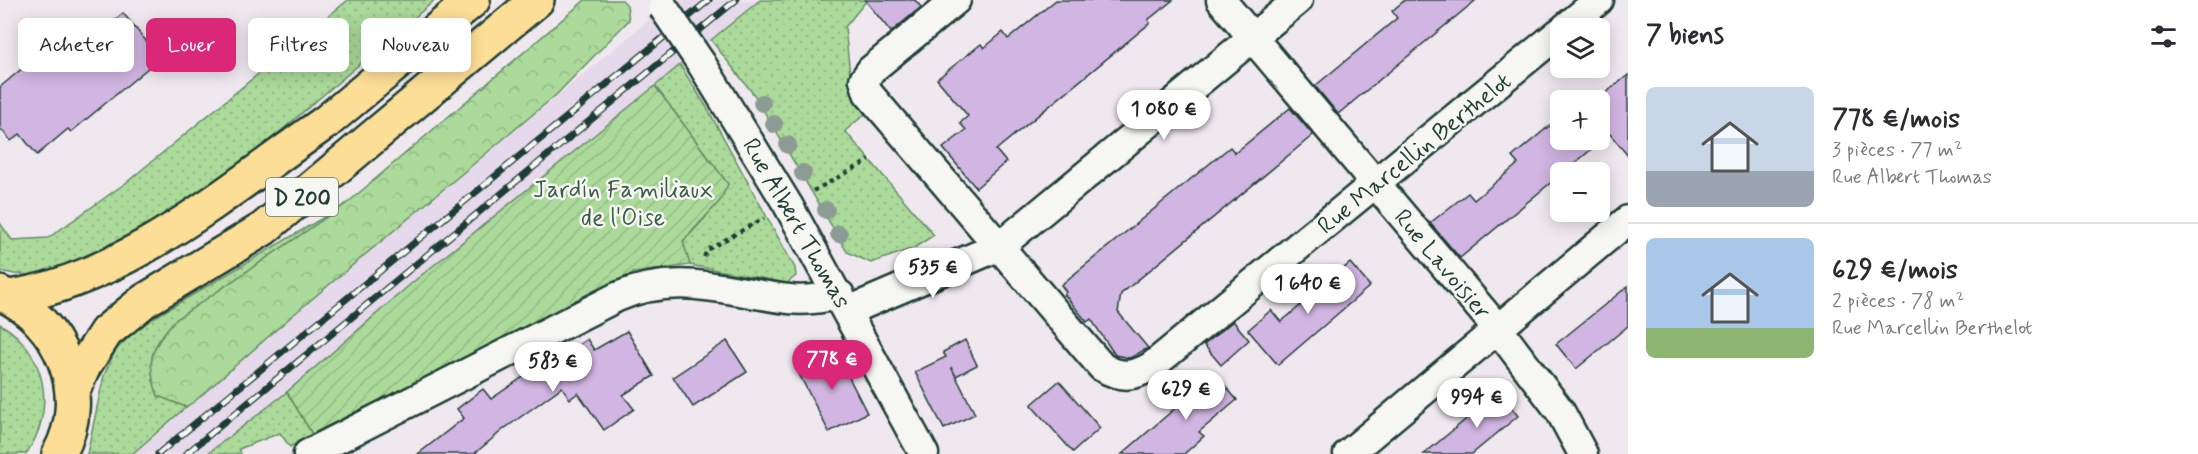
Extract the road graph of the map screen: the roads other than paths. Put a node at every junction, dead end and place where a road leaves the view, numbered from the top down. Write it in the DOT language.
graph roads {
  1 [pos="473,0"];
  2 [pos="537,0"];
  3 [pos="956,0"];
  4 [pos="1221,0"];
  5 [pos="1298,0"];
  6 [pos="1599,0"];
  7 [pos="660,4"];
  8 [pos="1576,18"];
  9 [pos="1252,39"];
  10 [pos="1550,40"];
  11 [pos="1377,184"];
  12 [pos="1628,220"];
  13 [pos="1000,246"];
  14 [pos="5,295"];
  15 [pos="844,303"];
  16 [pos="1498,329"];
  17 [pos="72,392"];
  18 [pos="58,454"];
  19 [pos="308,454"];
  20 [pos="924,454"];
  21 [pos="1348,454"];
  22 [pos="1583,454"];
  1 -- 14 [label="main road, D 200"];
  2 -- 17 [label="main road, D 200"];
  3 -- 13 [label="street, Rue Marcellin Berthelot"];
  4 -- 9 [label="street, Rue Lavoisier"];
  5 -- 9 [label="street"];
  6 -- 8 [label="street"];
  7 -- 15 [label="street, Rue Albert Thomas, bridge"];
  9 -- 11 [label="street, Rue Lavoisier"];
  9 -- 13 [label="street"];
  10 -- 11 [label="street, Rue Marcellin Berthelot"];
  11 -- 13 [label="street, Rue Marcellin Berthelot"];
  11 -- 16 [label="street, Rue Lavoisier"];
  12 -- 16 [label="street"];
  13 -- 15 [label="street"];
  14 -- 17 [label="main road"];
  15 -- 19 [label="street"];
  15 -- 20 [label="street, Rue Albert Thomas"];
  16 -- 21 [label="street"];
  16 -- 22 [label="street, Rue Lavoisier"];
  17 -- 18 [label="main road"];
}
